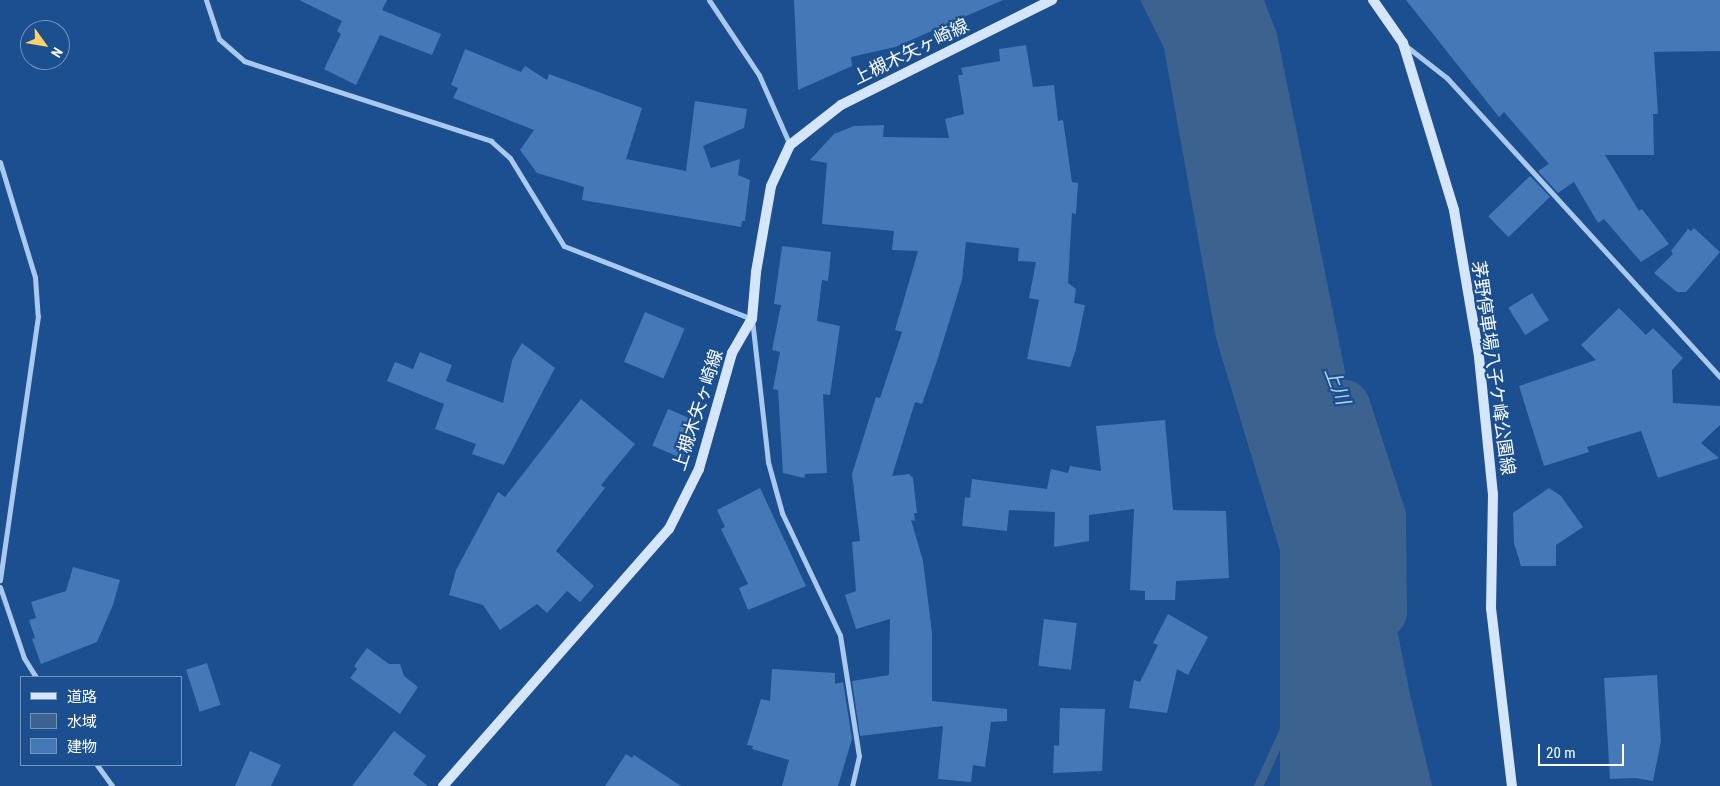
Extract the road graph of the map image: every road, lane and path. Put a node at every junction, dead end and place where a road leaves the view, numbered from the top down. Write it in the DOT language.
graph roads {
  1 [pos="206,0"];
  2 [pos="709,0"];
  3 [pos="1052,0"];
  4 [pos="1373,0"];
  5 [pos="1403,43"];
  6 [pos="790,145"];
  7 [pos="0,162"];
  8 [pos="752,319"];
  9 [pos="1720,377"];
  10 [pos="0,580"];
  11 [pos="0,587"];
  12 [pos="35,676"];
  13 [pos="98,766"];
  14 [pos="112,786"];
  15 [pos="443,786"];
  16 [pos="852,786"];
  17 [pos="1512,786"];
  1 -- 8 [label="street"];
  2 -- 6 [label="street"];
  3 -- 6 [label="main road, 上槻木矢ヶ崎線"];
  4 -- 5 [label="main road, 茅野停車場八子ケ峰公園線"];
  5 -- 9 [label="street"];
  5 -- 17 [label="main road, 茅野停車場八子ケ峰公園線"];
  6 -- 8 [label="main road, 上槻木矢ヶ崎線"];
  7 -- 10 [label="street"];
  8 -- 15 [label="main road, 上槻木矢ヶ崎線"];
  8 -- 16 [label="street"];
  11 -- 12 [label="street"];
  13 -- 14 [label="street"];
}
